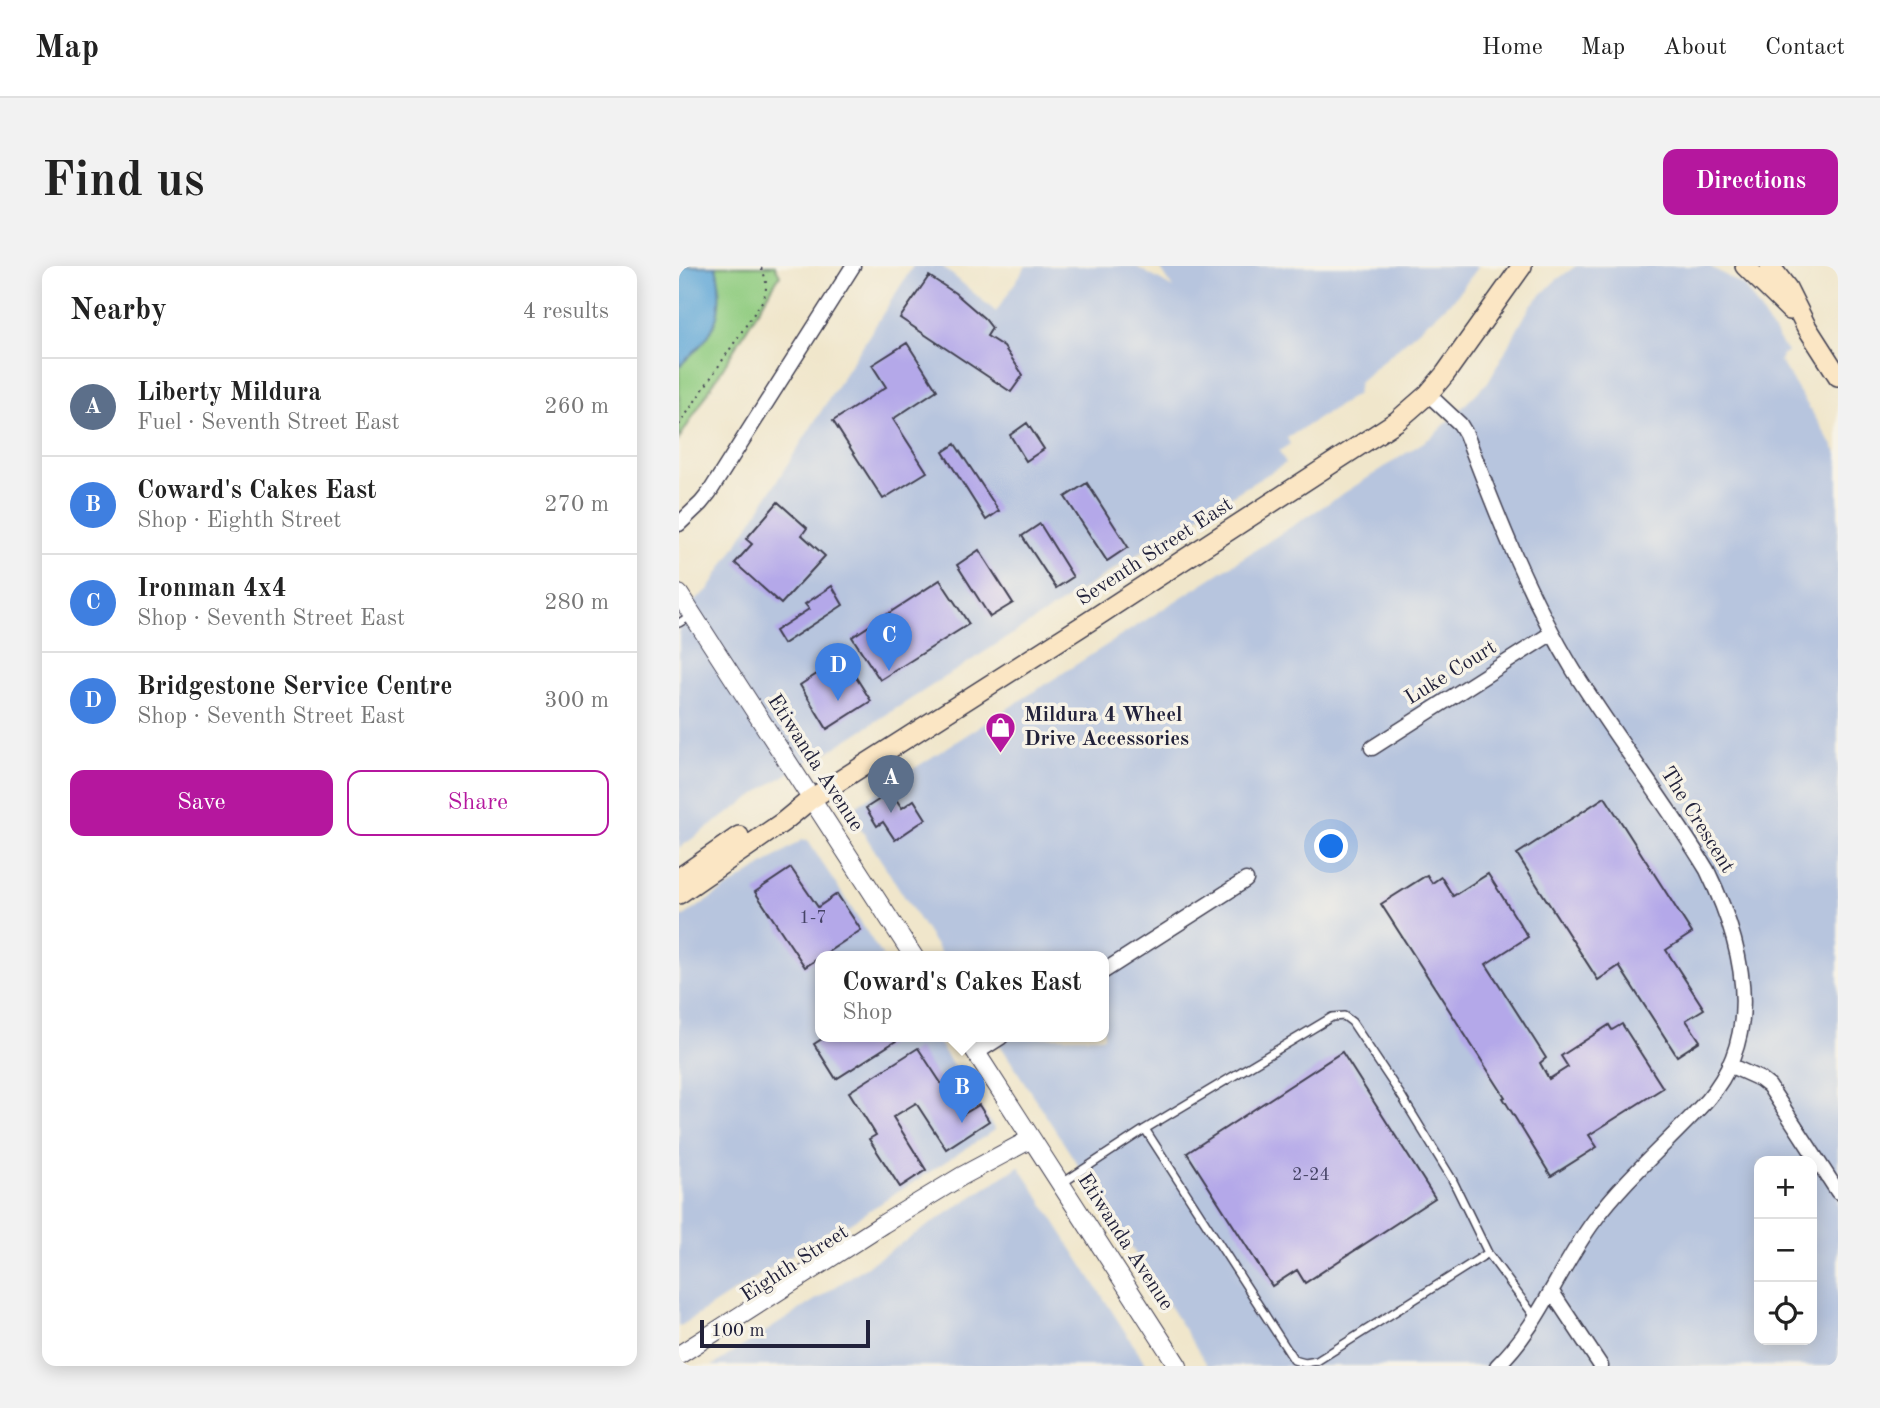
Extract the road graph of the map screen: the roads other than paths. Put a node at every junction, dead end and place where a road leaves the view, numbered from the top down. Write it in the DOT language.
graph roads {
  1 [pos="853,266"];
  2 [pos="1522,266"];
  3 [pos="1538,266"];
  4 [pos="1745,266"];
  5 [pos="1770,266"];
  6 [pos="1493,309"];
  7 [pos="1805,326"];
  8 [pos="1836,368"];
  9 [pos="1428,394"];
  10 [pos="679,524"];
  11 [pos="679,594"];
  12 [pos="686,619"];
  13 [pos="1552,633"];
  14 [pos="1372,748"];
  15 [pos="811,799"];
  16 [pos="679,878"];
  17 [pos="1246,880"];
  18 [pos="679,894"];
  19 [pos="909,951"];
  20 [pos="1109,968"];
  21 [pos="969,1042"];
  22 [pos="993,1042"];
  23 [pos="976,1053"];
  24 [pos="1729,1065"];
  25 [pos="1145,1129"];
  26 [pos="1028,1133"];
  27 [pos="1061,1184"];
  28 [pos="1838,1192"];
  29 [pos="932,1196"];
  30 [pos="1488,1254"];
  31 [pos="1552,1292"];
  32 [pos="1535,1317"];
  33 [pos="679,1355"];
  34 [pos="680,1366"];
  35 [pos="1178,1366"];
  36 [pos="1497,1366"];
  37 [pos="1601,1366"];
  1 -- 10 [label="street"];
  2 -- 6 [label="main road, Seventh Street East"];
  3 -- 6 [label="main road, Seventh Street East"];
  4 -- 7 [label="main road"];
  5 -- 7 [label="main road"];
  6 -- 9 [label="main road, Seventh Street East"];
  7 -- 8 [label="main road"];
  9 -- 13 [label="street, The Crescent"];
  9 -- 15 [label="main road, Seventh Street East"];
  11 -- 12 [label="street, Etiwanda Avenue"];
  12 -- 15 [label="street, Etiwanda Avenue"];
  13 -- 14 [label="street, Luke Court"];
  13 -- 24 [label="street, The Crescent"];
  15 -- 16 [label="main road"];
  15 -- 18 [label="main road"];
  15 -- 19 [label="street, Etiwanda Avenue"];
  17 -- 20 [label="street"];
  21 -- 23 [label="street, Etiwanda Avenue"];
  22 -- 23 [label="street"];
  23 -- 26 [label="street, Etiwanda Avenue"];
  24 -- 28 [label="street"];
  24 -- 31 [label="street, The Crescent"];
  25 -- 27 [label="lane"];
  25 -- 30 [label="lane"];
  25 -- 30 [label="lane"];
  26 -- 27 [label="street, Etiwanda Avenue"];
  26 -- 29 [label="street, Eighth Street"];
  27 -- 35 [label="street, Etiwanda Avenue"];
  29 -- 33 [label="street, Eighth Street"];
  29 -- 34 [label="street, Eighth Street"];
  30 -- 32 [label="lane"];
  31 -- 32 [label="street, The Crescent"];
  31 -- 37 [label="street"];
  32 -- 36 [label="street, The Crescent"];
}
